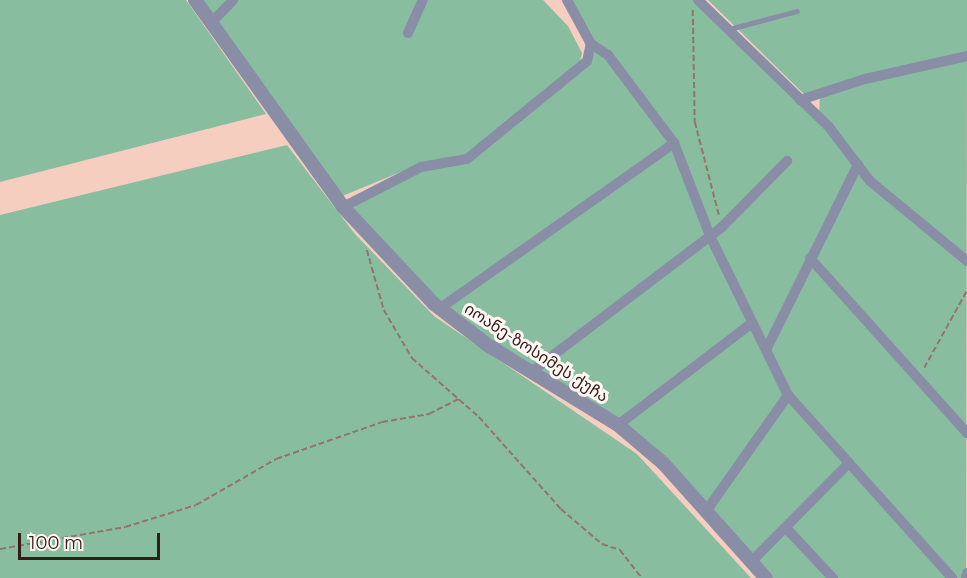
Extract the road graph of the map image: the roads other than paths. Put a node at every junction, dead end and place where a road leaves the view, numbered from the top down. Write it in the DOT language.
graph roads {
  1 [pos="195,0"];
  2 [pos="233,0"];
  3 [pos="423,0"];
  4 [pos="567,0"];
  5 [pos="698,0"];
  6 [pos="797,10"];
  7 [pos="211,23"];
  8 [pos="728,29"];
  9 [pos="408,33"];
  10 [pos="591,44"];
  11 [pos="967,57"];
  12 [pos="800,100"];
  13 [pos="674,143"];
  14 [pos="787,161"];
  15 [pos="858,165"];
  16 [pos="343,207"];
  17 [pos="710,236"];
  18 [pos="810,258"];
  19 [pos="967,261"];
  20 [pos="439,309"];
  21 [pos="752,323"];
  22 [pos="766,350"];
  23 [pos="531,372"];
  24 [pos="788,395"];
  25 [pos="618,425"];
  26 [pos="967,433"];
  27 [pos="849,463"];
  28 [pos="707,510"];
  29 [pos="786,528"];
  30 [pos="752,561"];
  31 [pos="967,573"];
  32 [pos="766,578"];
  33 [pos="833,578"];
  34 [pos="952,578"];
  35 [pos="966,578"];
  1 -- 7 [label="street, იოანე-ზოსიმეს ქუჩა"];
  2 -- 7 [label="street"];
  3 -- 9 [label="street"];
  4 -- 10 [label="street"];
  5 -- 8 [label="street"];
  6 -- 8 [label="lane"];
  7 -- 16 [label="street, იოანე-ზოსიმეს ქუჩა"];
  8 -- 12 [label="street"];
  10 -- 13 [label="street"];
  10 -- 16 [label="street"];
  11 -- 12 [label="street"];
  12 -- 15 [label="street"];
  13 -- 17 [label="street"];
  13 -- 20 [label="street"];
  14 -- 17 [label="street"];
  15 -- 18 [label="street"];
  15 -- 19 [label="street"];
  16 -- 20 [label="street, იოანე-ზოსიმეს ქუჩა"];
  17 -- 21 [label="street"];
  17 -- 23 [label="street"];
  18 -- 22 [label="street"];
  18 -- 26 [label="street"];
  20 -- 23 [label="street, იოანე-ზოსიმეს ქუჩა"];
  21 -- 22 [label="street"];
  21 -- 25 [label="street"];
  22 -- 24 [label="street"];
  23 -- 25 [label="street, იოანე-ზოსიმეს ქუჩა"];
  24 -- 27 [label="street"];
  24 -- 28 [label="street"];
  25 -- 28 [label="street, იოანე-ზოსიმეს ქუჩა"];
  27 -- 29 [label="street"];
  27 -- 34 [label="street"];
  28 -- 30 [label="street, იოანე-ზოსიმეს ქუჩა"];
  29 -- 30 [label="street"];
  29 -- 33 [label="street"];
  30 -- 32 [label="street, იოანე-ზოსიმეს ქუჩა"];
  31 -- 35 [label="street"];
}
